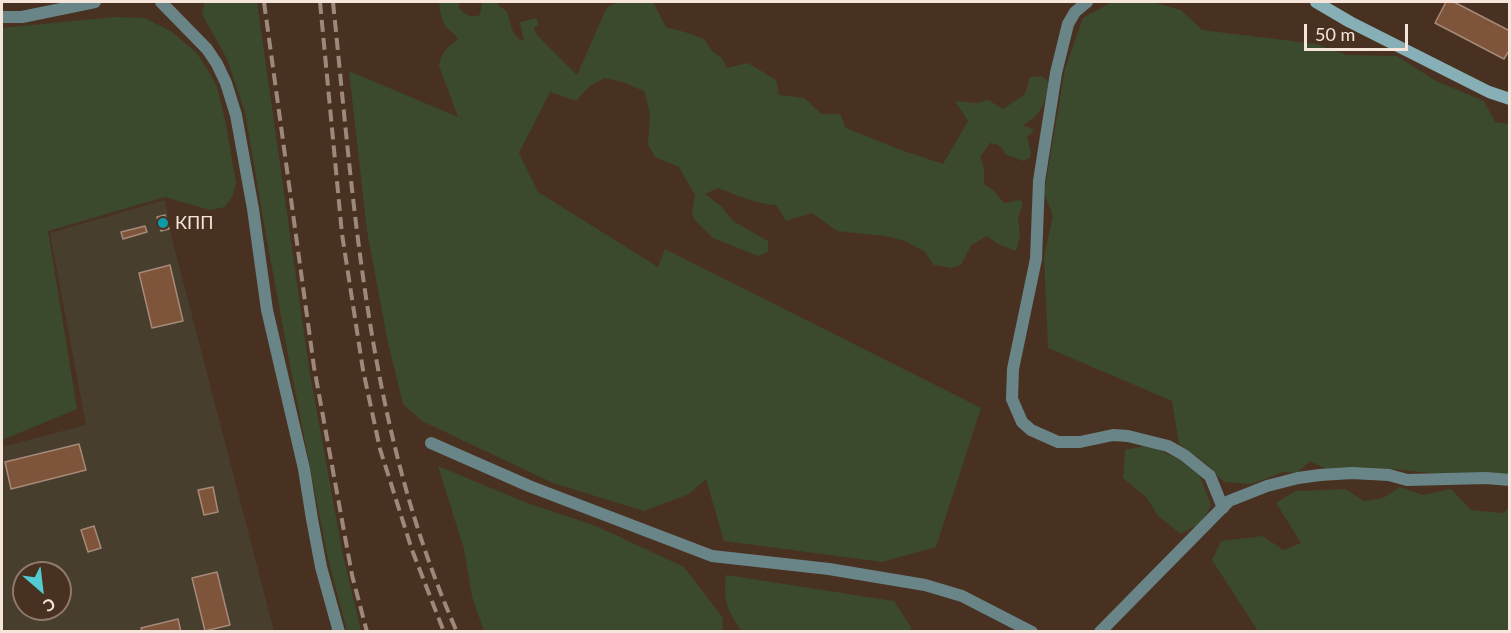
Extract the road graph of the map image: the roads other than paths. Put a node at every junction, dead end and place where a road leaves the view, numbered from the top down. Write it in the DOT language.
graph roads {
  1 [pos="95,2"];
  2 [pos="161,2"];
  3 [pos="1087,2"];
  4 [pos="1316,2"];
  5 [pos="2,17"];
  6 [pos="1509,99"];
  7 [pos="431,443"];
  8 [pos="1509,480"];
  9 [pos="1223,508"];
  10 [pos="339,632"];
  11 [pos="1032,632"];
  12 [pos="1100,632"];
  1 -- 5 [label="street"];
  2 -- 10 [label="street"];
  3 -- 9 [label="street"];
  4 -- 6 [label="main road"];
  7 -- 11 [label="street"];
  8 -- 9 [label="street"];
  9 -- 12 [label="street"];
}
